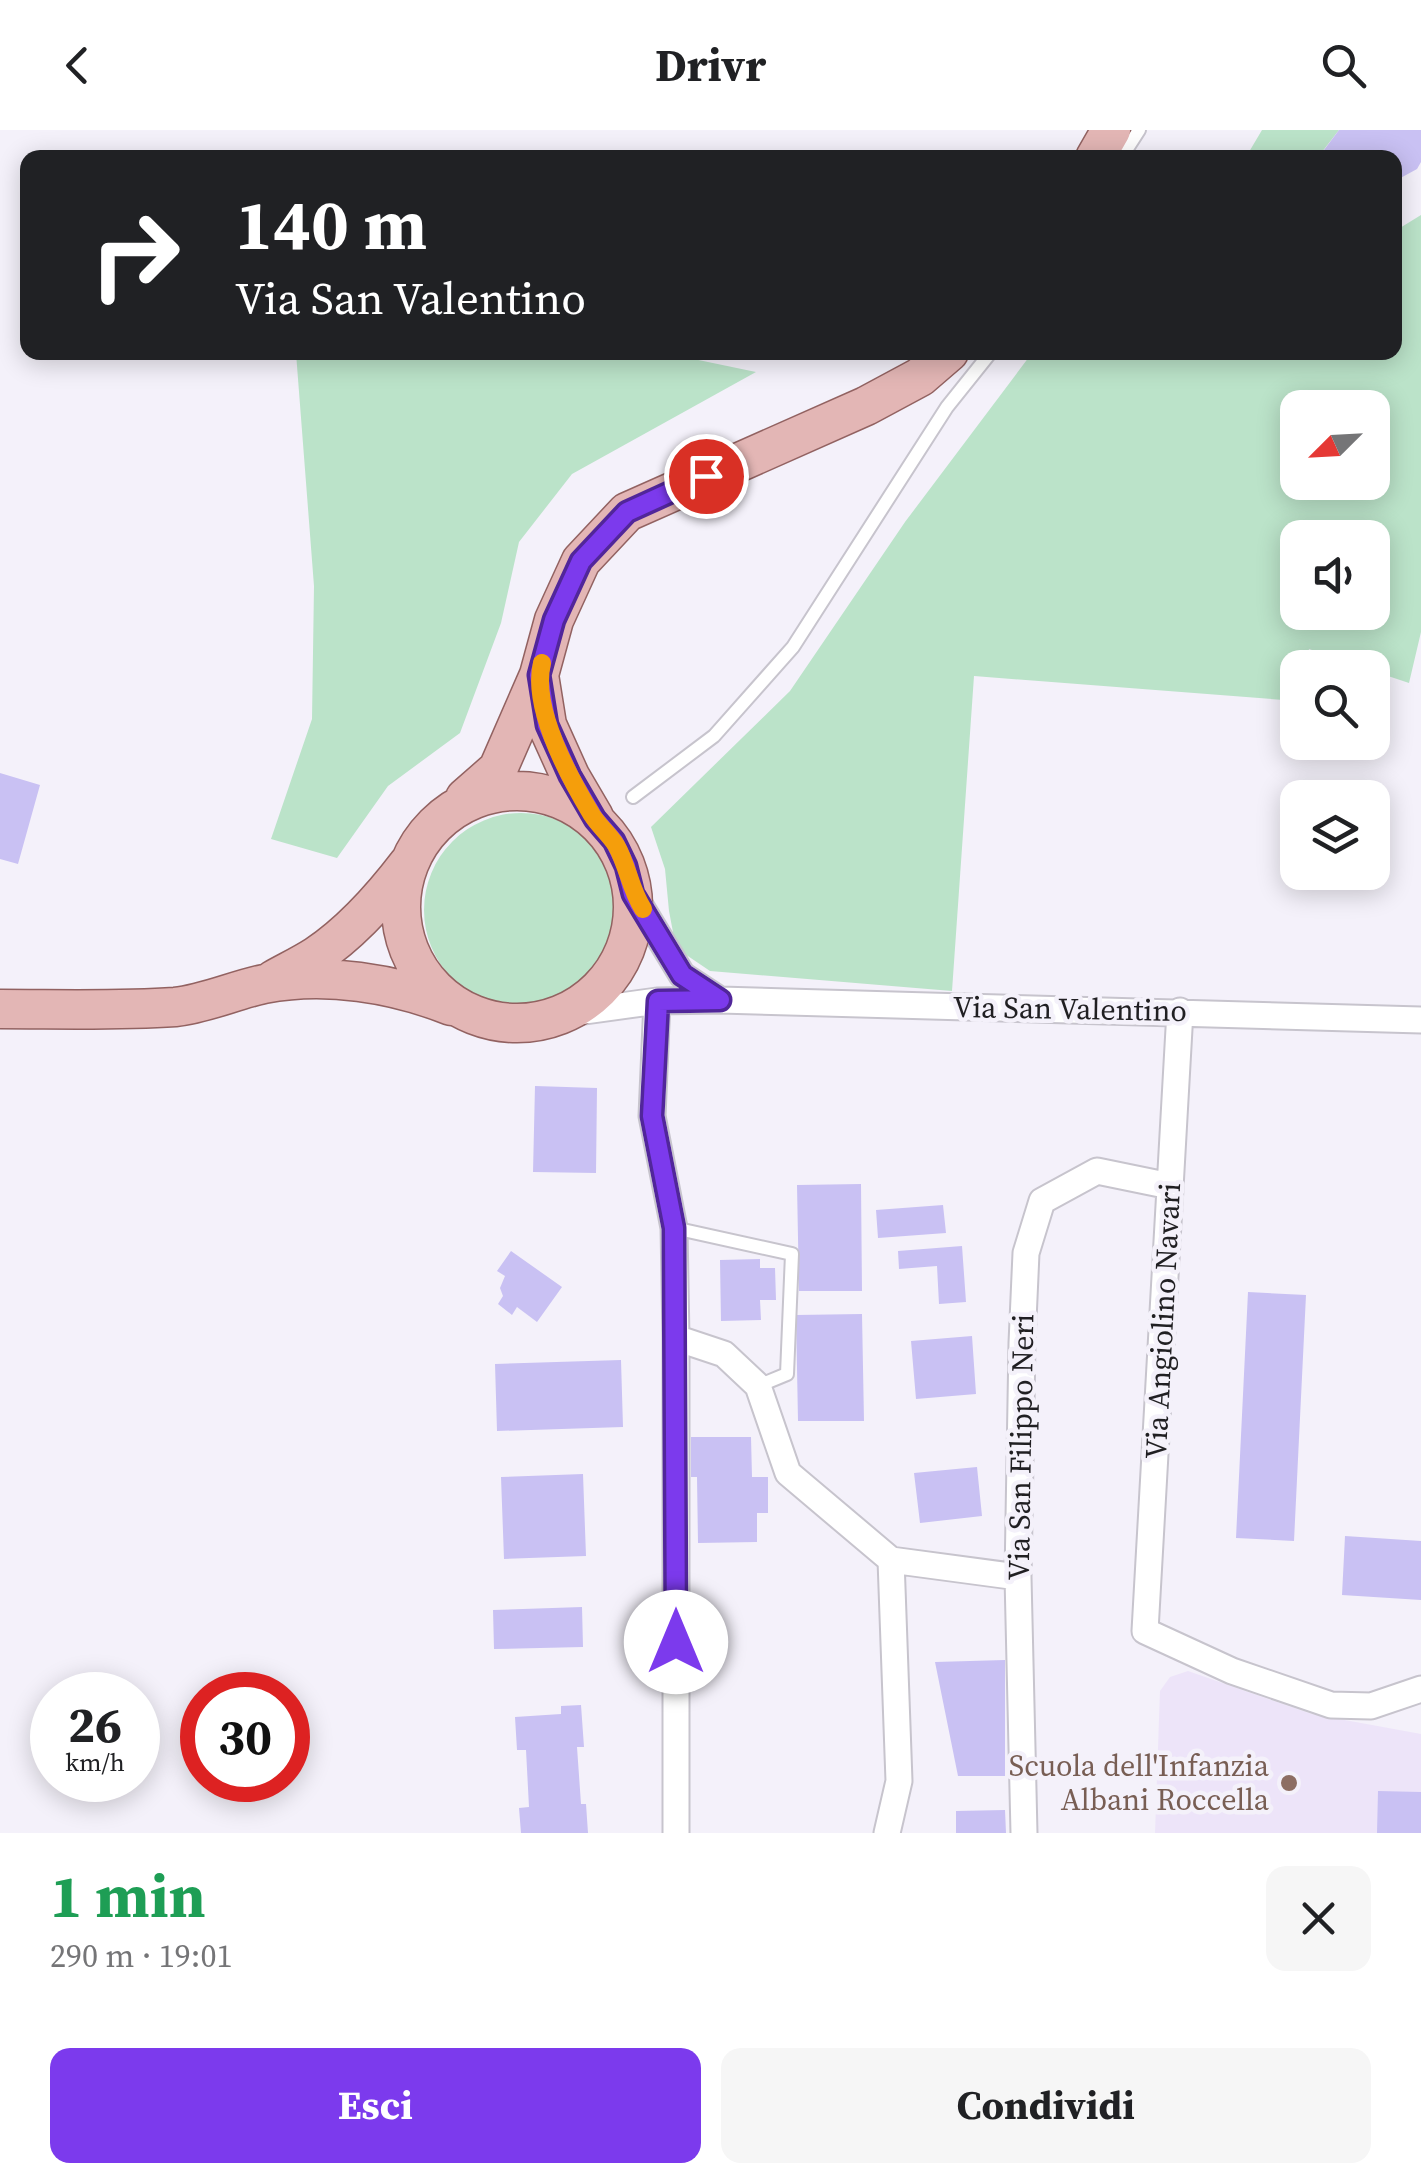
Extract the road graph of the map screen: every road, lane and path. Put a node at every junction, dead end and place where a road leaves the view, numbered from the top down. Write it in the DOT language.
graph roads {
  1 [pos="940,360"];
  2 [pos="985,360"];
  3 [pos="539,675"];
  4 [pos="633,797"];
  5 [pos="454,808"];
  6 [pos="595,819"];
  7 [pos="409,863"];
  8 [pos="633,894"];
  9 [pos="266,984"];
  10 [pos="720,1000"];
  11 [pos="658,1001"];
  12 [pos="0,1009"];
  13 [pos="461,1010"];
  14 [pos="1180,1011"];
  15 [pos="563,1014"];
  16 [pos="1421,1020"];
  17 [pos="1170,1186"];
  18 [pos="674,1228"];
  19 [pos="676,1338"];
  20 [pos="758,1386"];
  21 [pos="891,1560"];
  22 [pos="1018,1577"];
  23 [pos="1421,1688"];
  24 [pos="676,1833"];
  25 [pos="887,1833"];
  26 [pos="1024,1833"];
  1 -- 3 [label="main road"];
  2 -- 4 [label="lane"];
  3 -- 5 [label="main road"];
  3 -- 6 [label="main road"];
  5 -- 6 [label="main road"];
  5 -- 7 [label="main road"];
  6 -- 8 [label="main road"];
  7 -- 9 [label="main road"];
  7 -- 13 [label="main road"];
  8 -- 10 [label="street"];
  8 -- 15 [label="main road"];
  9 -- 12 [label="main road"];
  9 -- 13 [label="main road"];
  10 -- 11 [label="street, Via San Valentino"];
  10 -- 14 [label="street, Via San Valentino"];
  11 -- 15 [label="street, Via San Valentino"];
  11 -- 18 [label="street"];
  13 -- 15 [label="main road"];
  14 -- 16 [label="street, Via San Valentino"];
  14 -- 17 [label="street, Via Angiolino Navari"];
  17 -- 22 [label="street, Via San Filippo Neri"];
  17 -- 23 [label="street, Via Angiolino Navari"];
  18 -- 19 [label="street"];
  18 -- 20 [label="lane"];
  19 -- 20 [label="street"];
  19 -- 24 [label="street"];
  20 -- 21 [label="street"];
  21 -- 22 [label="street"];
  21 -- 25 [label="street"];
  22 -- 26 [label="street, Via San Filippo Neri"];
}
